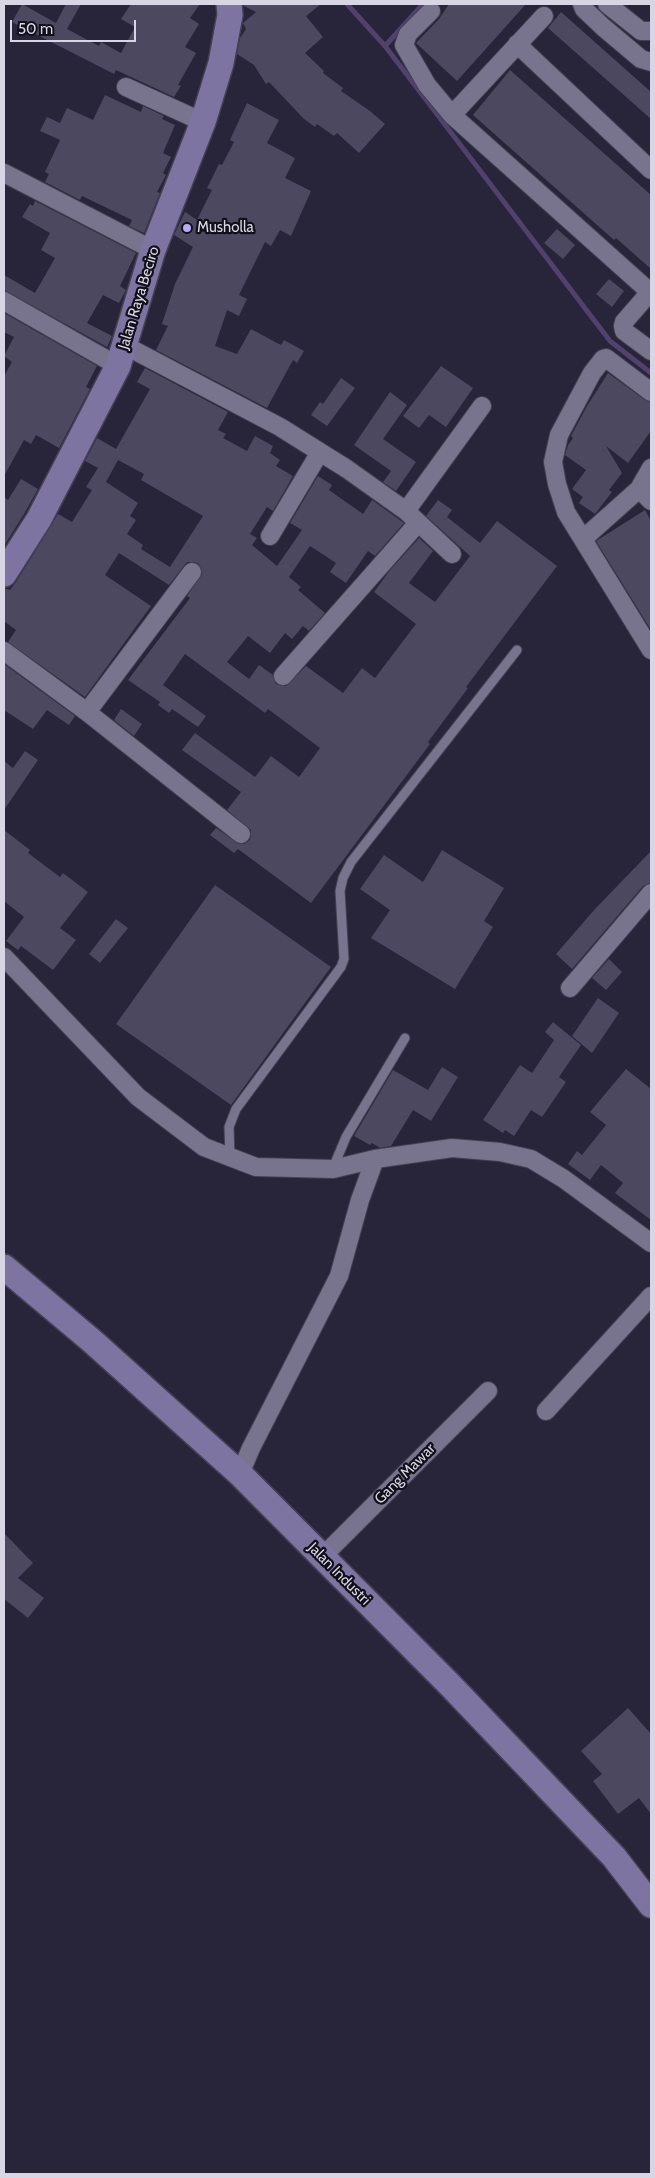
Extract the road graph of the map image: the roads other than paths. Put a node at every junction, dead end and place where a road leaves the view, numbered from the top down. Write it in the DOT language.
graph roads {
  1 [pos="229,4"];
  2 [pos="582,4"];
  3 [pos="607,4"];
  4 [pos="431,11"];
  5 [pos="544,16"];
  6 [pos="651,31"];
  7 [pos="517,44"];
  8 [pos="651,62"];
  9 [pos="126,87"];
  10 [pos="452,115"];
  11 [pos="203,122"];
  12 [pos="651,170"];
  13 [pos="4,173"];
  14 [pos="153,250"];
  15 [pos="651,292"];
  16 [pos="4,301"];
  17 [pos="651,351"];
  18 [pos="121,356"];
  19 [pos="651,392"];
  20 [pos="482,406"];
  21 [pos="320,452"];
  22 [pos="651,468"];
  23 [pos="645,495"];
  24 [pos="412,517"];
  25 [pos="270,536"];
  26 [pos="583,539"];
  27 [pos="452,554"];
  28 [pos="192,572"];
  29 [pos="4,574"];
  30 [pos="517,650"];
  31 [pos="651,650"];
  32 [pos="4,651"];
  33 [pos="284,676"];
  34 [pos="88,712"];
  35 [pos="241,834"];
  36 [pos="651,893"];
  37 [pos="4,957"];
  38 [pos="570,988"];
  39 [pos="405,1038"];
  40 [pos="230,1157"];
  41 [pos="375,1158"];
  42 [pos="333,1169"];
  43 [pos="651,1243"];
  44 [pos="4,1266"];
  45 [pos="651,1296"];
  46 [pos="488,1391"];
  47 [pos="546,1411"];
  48 [pos="240,1474"];
  49 [pos="322,1557"];
  50 [pos="651,1905"];
  1 -- 11 [label="street, Jalan Raya Beciro"];
  2 -- 8 [label="street"];
  3 -- 6 [label="street"];
  4 -- 10 [label="street"];
  5 -- 7 [label="street"];
  7 -- 10 [label="street"];
  7 -- 12 [label="street"];
  9 -- 11 [label="street"];
  10 -- 15 [label="street"];
  11 -- 14 [label="street, Jalan Raya Beciro"];
  13 -- 14 [label="street"];
  14 -- 18 [label="street, Jalan Raya Beciro"];
  15 -- 17 [label="street"];
  16 -- 18 [label="street"];
  18 -- 21 [label="street"];
  18 -- 29 [label="street, Jalan Raya Beciro"];
  19 -- 26 [label="street"];
  20 -- 24 [label="street"];
  21 -- 24 [label="street"];
  21 -- 25 [label="street"];
  22 -- 23 [label="street"];
  23 -- 26 [label="street"];
  24 -- 27 [label="street"];
  24 -- 33 [label="street"];
  26 -- 31 [label="street"];
  28 -- 34 [label="street"];
  30 -- 40 [label="lane"];
  32 -- 34 [label="street"];
  34 -- 35 [label="street"];
  36 -- 38 [label="street"];
  37 -- 40 [label="street"];
  39 -- 42 [label="lane"];
  40 -- 42 [label="street"];
  41 -- 42 [label="street"];
  41 -- 43 [label="street"];
  41 -- 48 [label="street"];
  44 -- 48 [label="street, Jalan Industri"];
  45 -- 47 [label="street"];
  46 -- 49 [label="street, Gang Mawar"];
  48 -- 49 [label="street, Jalan Industri"];
  49 -- 50 [label="street, Jalan Industri"];
}
